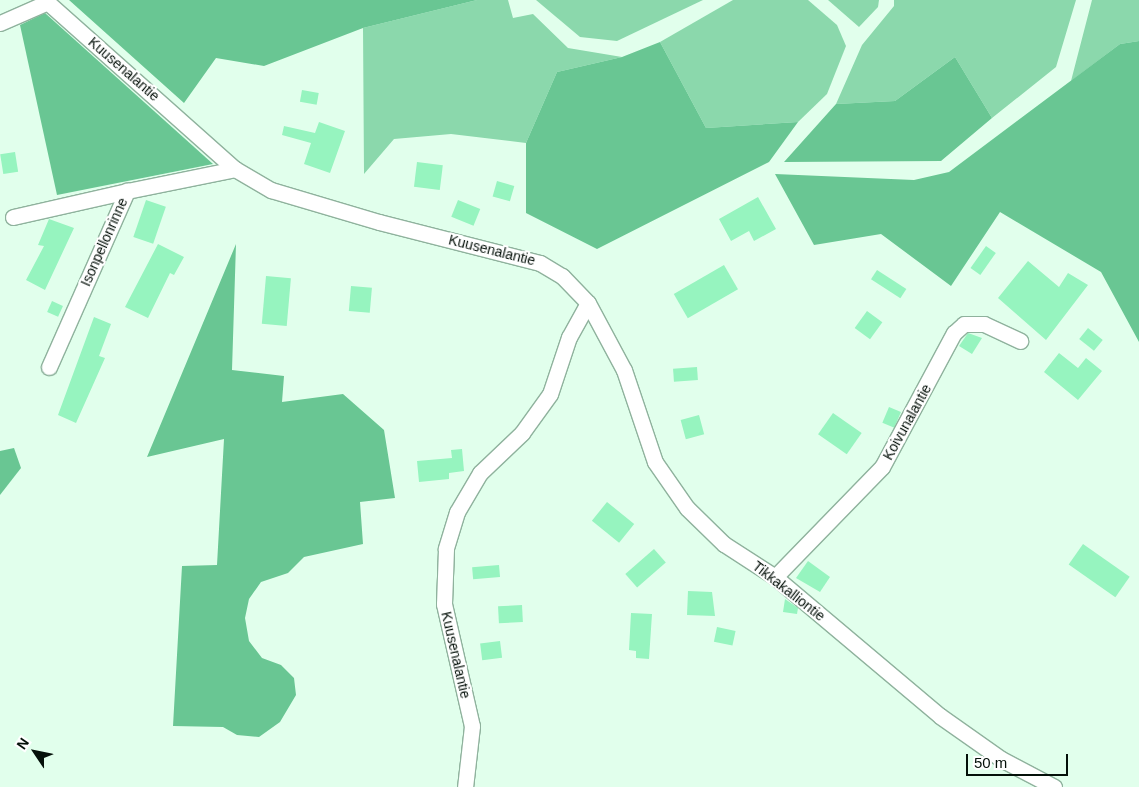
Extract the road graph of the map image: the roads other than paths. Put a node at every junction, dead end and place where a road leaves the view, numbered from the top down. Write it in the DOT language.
graph roads {
  1 [pos="46,1"];
  2 [pos="0,23"];
  3 [pos="235,169"];
  4 [pos="127,191"];
  5 [pos="13,217"];
  6 [pos="588,303"];
  7 [pos="1020,341"];
  8 [pos="49,367"];
  9 [pos="776,577"];
  10 [pos="465,787"];
  11 [pos="1054,787"];
  1 -- 2 [label="street"];
  1 -- 3 [label="street, Kuusenalantie"];
  3 -- 4 [label="street, Isonpellonrinne"];
  3 -- 6 [label="street, Kuusenalantie"];
  4 -- 5 [label="street"];
  4 -- 8 [label="street, Isonpellonrinne"];
  6 -- 9 [label="street, Tikkakalliontie"];
  6 -- 10 [label="street, Kuusenalantie"];
  7 -- 9 [label="street, Koivunalantie"];
  9 -- 11 [label="street, Tikkakalliontie"];
}
